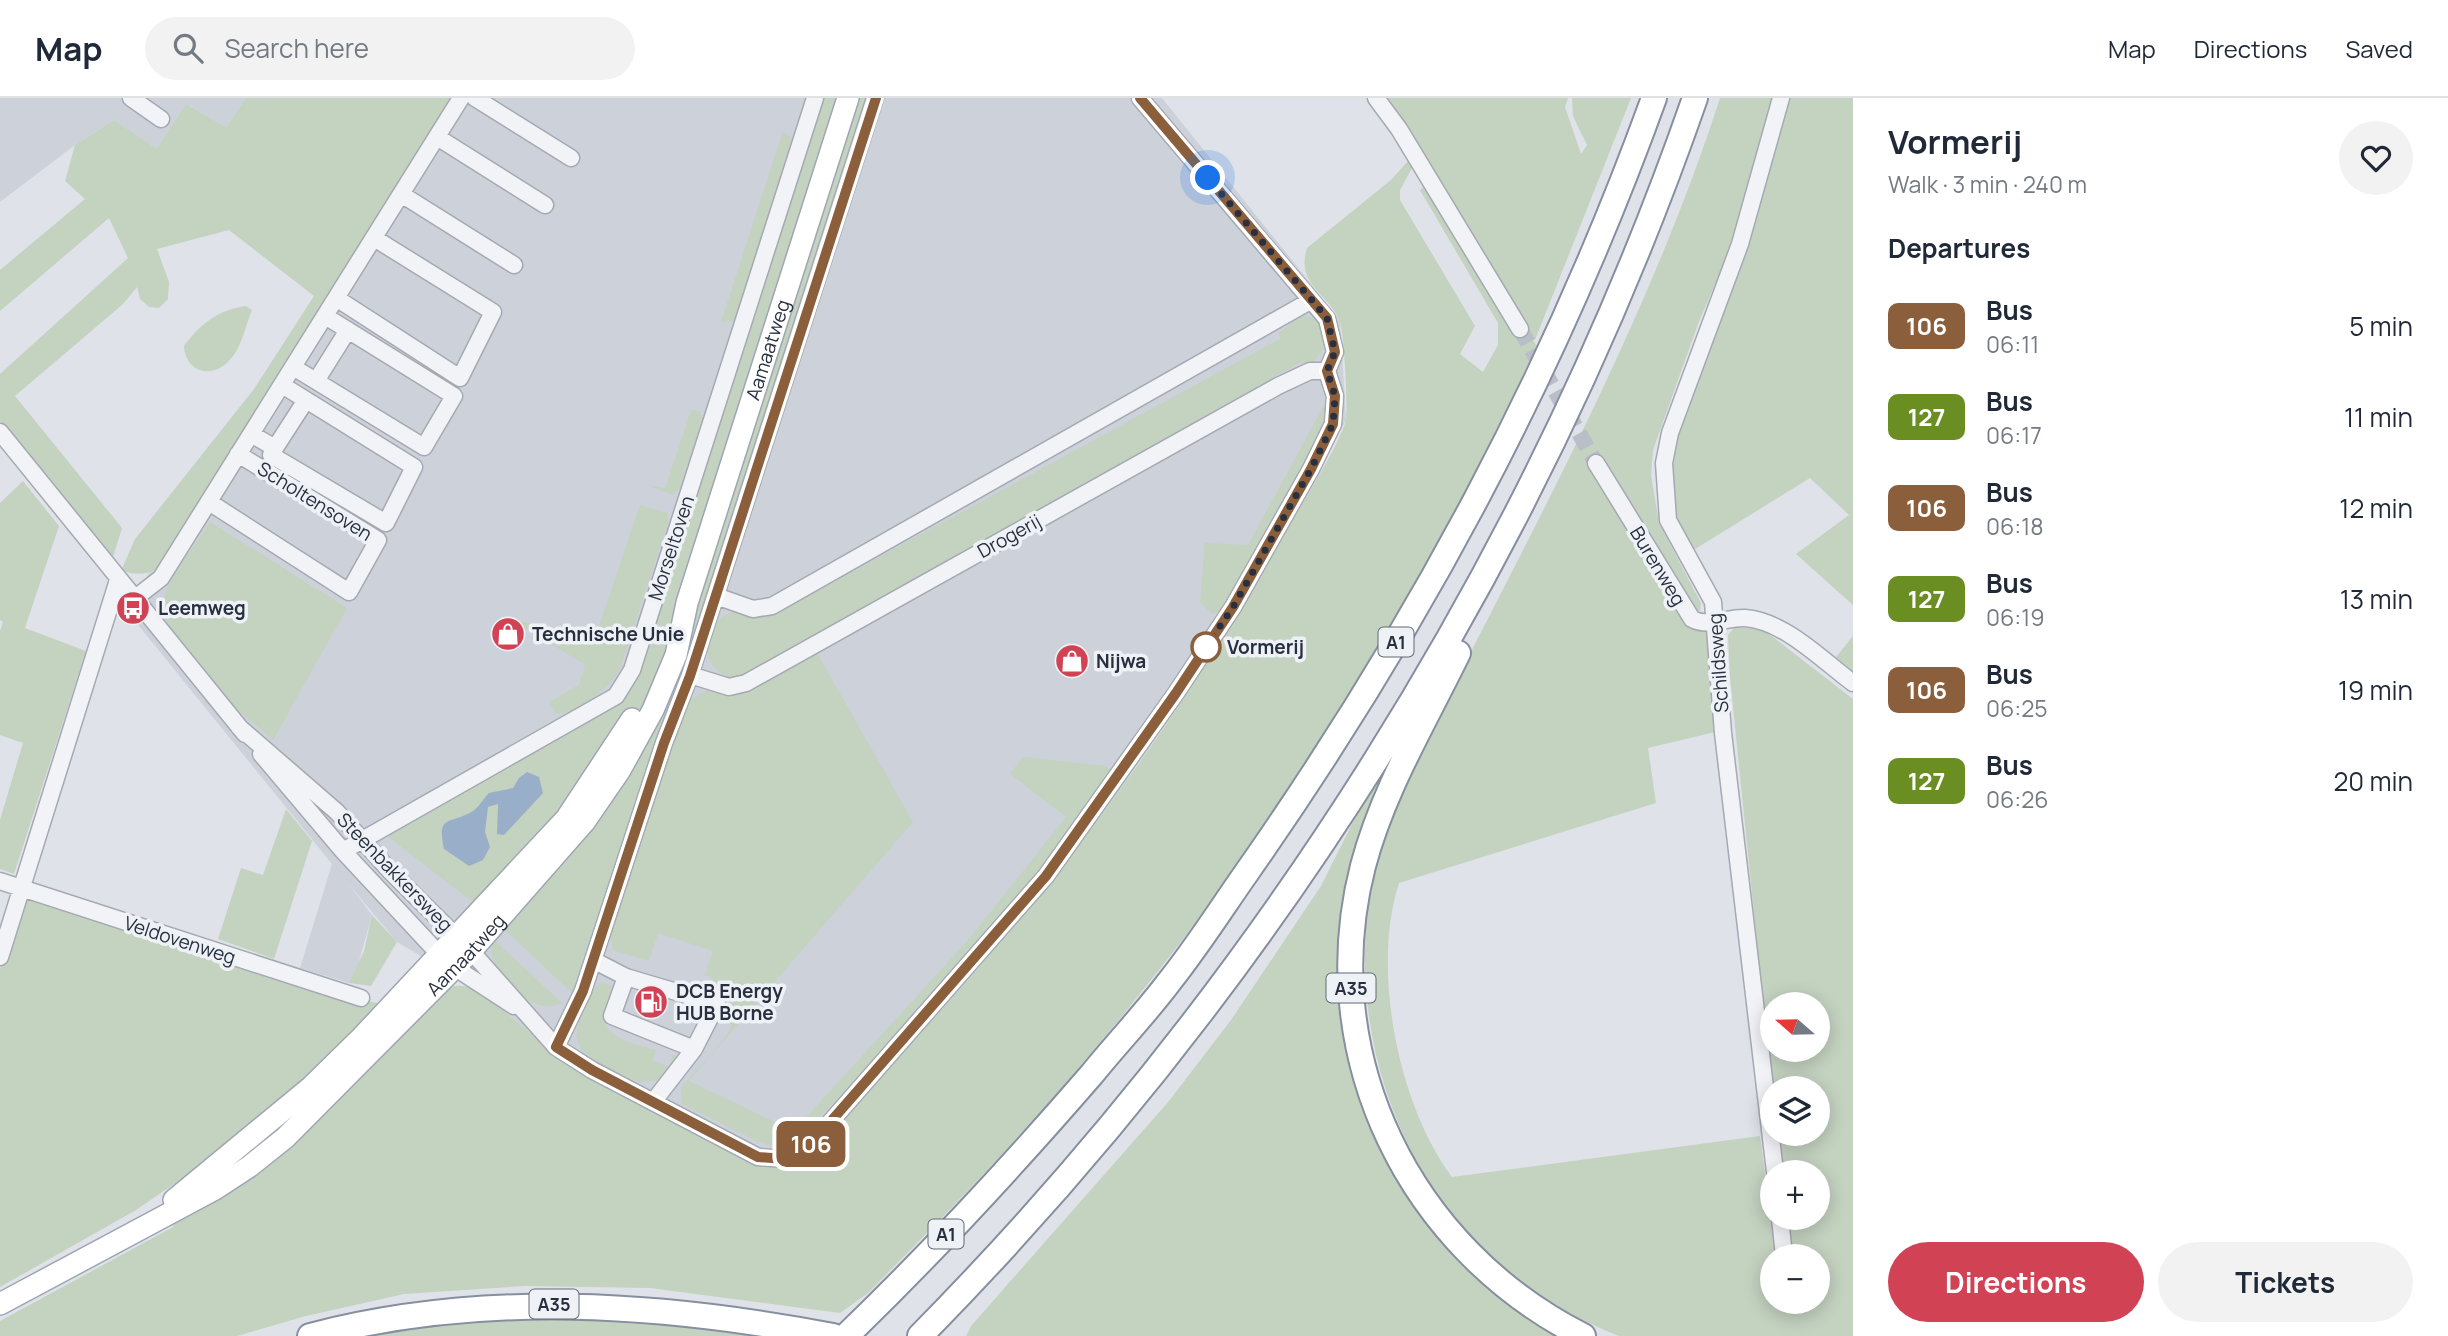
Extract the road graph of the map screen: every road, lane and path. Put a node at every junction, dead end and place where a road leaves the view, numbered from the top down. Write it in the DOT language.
graph roads {
  1 [pos="131,98"];
  2 [pos="461,98"];
  3 [pos="475,98"];
  4 [pos="815,98"];
  5 [pos="848,98"];
  6 [pos="876,98"];
  7 [pos="1140,98"];
  8 [pos="1376,98"];
  9 [pos="1654,98"];
  10 [pos="1695,98"];
  11 [pos="1781,98"];
  12 [pos="161,119"];
  13 [pos="436,137"];
  14 [pos="571,158"];
  15 [pos="401,194"];
  16 [pos="545,205"];
  17 [pos="374,238"];
  18 [pos="514,265"];
  19 [pos="336,298"];
  20 [pos="1310,301"];
  21 [pos="325,316"];
  22 [pos="1520,329"];
  23 [pos="348,330"];
  24 [pos="293,367"];
  25 [pos="1327,371"];
  26 [pos="316,381"];
  27 [pos="282,385"];
  28 [pos="306,400"];
  29 [pos="0,432"];
  30 [pos="251,434"];
  31 [pos="275,447"];
  32 [pos="239,454"];
  33 [pos="1597,463"];
  34 [pos="209,502"];
  35 [pos="1485,576"];
  36 [pos="118,580"];
  37 [pos="716,596"];
  38 [pos="134,599"];
  39 [pos="687,603"];
  40 [pos="1715,622"];
  41 [pos="690,676"];
  42 [pos="1853,683"];
  43 [pos="239,727"];
  44 [pos="361,840"];
  45 [pos="343,850"];
  46 [pos="0,881"];
  47 [pos="22,888"];
  48 [pos="456,935"];
  49 [pos="471,951"];
  50 [pos="0,957"];
  51 [pos="446,960"];
  52 [pos="593,960"];
  53 [pos="626,976"];
  54 [pos="361,998"];
  55 [pos="522,1011"];
  56 [pos="556,1047"];
  57 [pos="694,1049"];
  58 [pos="653,1102"];
  59 [pos="1774,1160"];
  60 [pos="0,1304"];
  61 [pos="310,1336"];
  62 [pos="833,1336"];
  63 [pos="846,1336"];
  64 [pos="920,1336"];
  65 [pos="1583,1336"];
  1 -- 12 [label="street"];
  2 -- 13 [label="street, Scholtensoven"];
  3 -- 14 [label="street"];
  4 -- 44 [label="street, Morseltoven"];
  5 -- 39 [label="main road, Aamaatweg"];
  6 -- 37 [label="street"];
  7 -- 20 [label="street"];
  8 -- 22 [label="street"];
  9 -- 63 [label="highway, A1"];
  10 -- 35 [label="highway, A1"];
  11 -- 40 [label="street, Schildsweg"];
  13 -- 15 [label="street, Scholtensoven"];
  13 -- 16 [label="street"];
  15 -- 17 [label="street, Scholtensoven"];
  15 -- 18 [label="street"];
  17 -- 19 [label="street, Scholtensoven"];
  17 -- 19 [label="street"];
  19 -- 21 [label="street, Scholtensoven"];
  20 -- 25 [label="street"];
  20 -- 37 [label="street"];
  21 -- 23 [label="street"];
  21 -- 24 [label="street, Scholtensoven"];
  23 -- 26 [label="street"];
  23 -- 26 [label="street"];
  24 -- 26 [label="street"];
  24 -- 27 [label="street, Scholtensoven"];
  25 -- 41 [label="street, Drogerij"];
  25 -- 58 [label="street"];
  27 -- 28 [label="street, Scholtensoven"];
  27 -- 30 [label="street, Scholtensoven"];
  28 -- 31 [label="street, Scholtensoven"];
  28 -- 31 [label="street, Scholtensoven"];
  29 -- 36 [label="street, Steenbakkersweg"];
  30 -- 31 [label="street, Scholtensoven"];
  30 -- 32 [label="street, Scholtensoven"];
  32 -- 34 [label="street, Scholtensoven"];
  32 -- 34 [label="street, Scholtensoven"];
  33 -- 40 [label="street, Burenweg"];
  34 -- 38 [label="street, Scholtensoven"];
  35 -- 64 [label="highway, A1"];
  35 -- 65 [label="highway, A35"];
  36 -- 38 [label="street, Steenbakkersweg"];
  36 -- 47 [label="street"];
  37 -- 41 [label="street"];
  38 -- 43 [label="street, Steenbakkersweg"];
  39 -- 48 [label="main road, Aamaatweg"];
  39 -- 49 [label="main road, Aamaatweg"];
  40 -- 42 [label="street, Burenweg"];
  40 -- 59 [label="street, Schildsweg"];
  41 -- 52 [label="street"];
  43 -- 44 [label="street, Steenbakkersweg"];
  43 -- 45 [label="street, Steenbakkersweg"];
  44 -- 45 [label="street, Morseltoven"];
  44 -- 48 [label="street, Steenbakkersweg"];
  45 -- 51 [label="street, Steenbakkersweg"];
  46 -- 47 [label="street, Veldovenweg"];
  47 -- 50 [label="street"];
  47 -- 54 [label="street, Veldovenweg"];
  48 -- 49 [label="street, Steenbakkersweg"];
  48 -- 51 [label="main road, Aamaatweg"];
  49 -- 51 [label="main road, Aamaatweg"];
  49 -- 55 [label="street, Steenbakkersweg"];
  51 -- 55 [label="street, Steenbakkersweg"];
  51 -- 60 [label="main road, Aamaatweg"];
  52 -- 53 [label="street"];
  52 -- 56 [label="street"];
  53 -- 57 [label="street"];
  53 -- 57 [label="street"];
  55 -- 56 [label="street"];
  56 -- 58 [label="street"];
  57 -- 58 [label="street"];
  61 -- 62 [label="highway, A35"];
}
